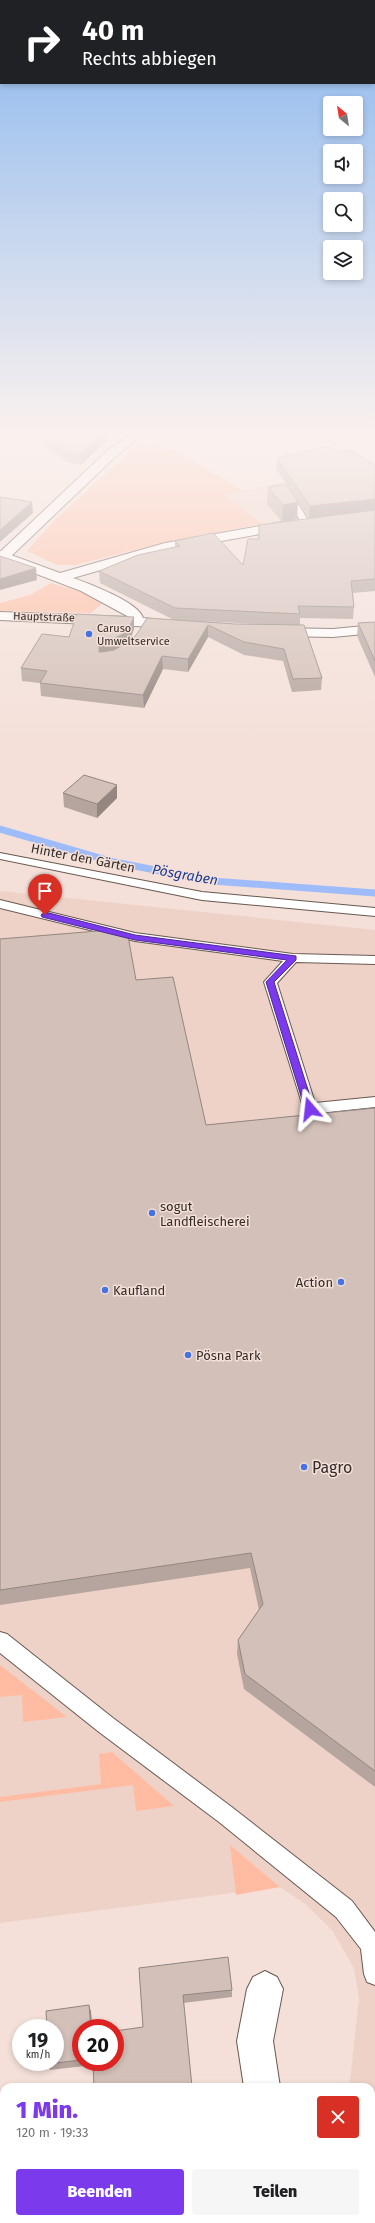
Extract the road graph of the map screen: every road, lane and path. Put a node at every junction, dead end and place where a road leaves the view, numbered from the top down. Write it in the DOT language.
graph roads {
  1 [pos="19,540"];
  2 [pos="208,540"];
  3 [pos="1,557"];
  4 [pos="60,577"];
  5 [pos="0,616"];
  6 [pos="139,627"];
  7 [pos="191,627"];
  8 [pos="375,629"];
  9 [pos="259,632"];
  10 [pos="0,856"];
  11 [pos="0,904"];
  12 [pos="375,912"];
  13 [pos="293,958"];
  14 [pos="375,960"];
  15 [pos="375,1102"];
  16 [pos="2,1643"];
  17 [pos="375,1974"];
  18 [pos="266,1989"];
  19 [pos="261,2083"];
  1 -- 3 [label="street"];
  2 -- 4 [label="street"];
  3 -- 4 [label="street"];
  4 -- 6 [label="street"];
  5 -- 6 [label="street, Hauptstraße"];
  6 -- 7 [label="street, Hauptstraße"];
  8 -- 9 [label="street"];
  10 -- 12 [label="lane, Hinter den Gärten"];
  11 -- 13 [label="lane"];
  13 -- 14 [label="lane"];
  13 -- 15 [label="lane"];
  16 -- 17 [label="lane"];
  18 -- 19 [label="street"];
}
